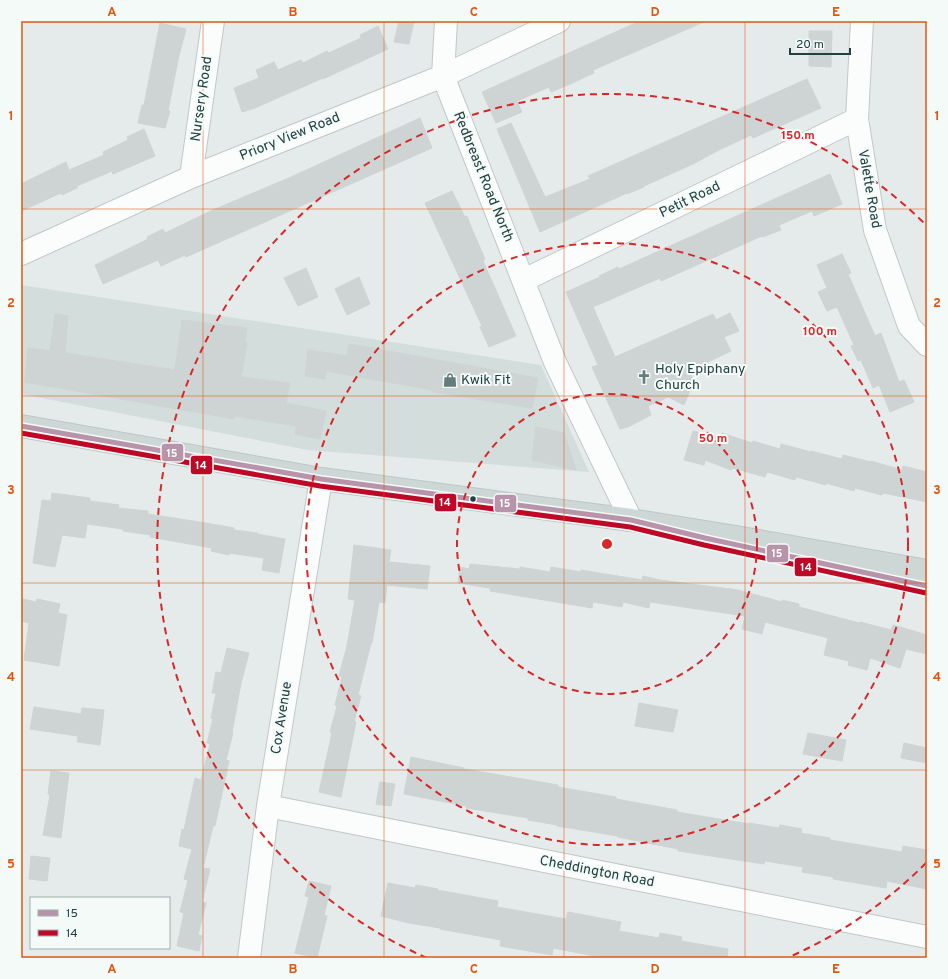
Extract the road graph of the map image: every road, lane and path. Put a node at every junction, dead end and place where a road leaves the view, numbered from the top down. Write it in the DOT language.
graph roads {
  1 [pos="213,21"];
  2 [pos="446,21"];
  3 [pos="559,21"];
  4 [pos="862,21"];
  5 [pos="443,76"];
  6 [pos="857,119"];
  7 [pos="191,177"];
  8 [pos="21,254"];
  9 [pos="524,280"];
  10 [pos="927,345"];
  11 [pos="21,426"];
  12 [pos="321,479"];
  13 [pos="631,520"];
  14 [pos="927,571"];
  15 [pos="927,586"];
  16 [pos="268,806"];
  17 [pos="927,937"];
  18 [pos="249,958"];
  1 -- 7 [label="street, Nursery Road"];
  2 -- 5 [label="street"];
  3 -- 5 [label="street, Priory View Road"];
  4 -- 6 [label="street, Valette Road"];
  5 -- 7 [label="street, Priory View Road"];
  5 -- 9 [label="street, Redbreast Road North"];
  6 -- 9 [label="street, Petit Road"];
  6 -- 10 [label="street, Valette Road"];
  7 -- 8 [label="street, Priory View Road"];
  9 -- 13 [label="street, Redbreast Road North"];
  11 -- 12 [label="main road"];
  12 -- 13 [label="main road"];
  12 -- 16 [label="street, Cox Avenue"];
  13 -- 14 [label="main road"];
  13 -- 15 [label="main road"];
  16 -- 17 [label="street, Cheddington Road"];
  16 -- 18 [label="street, Cox Avenue"];
}
